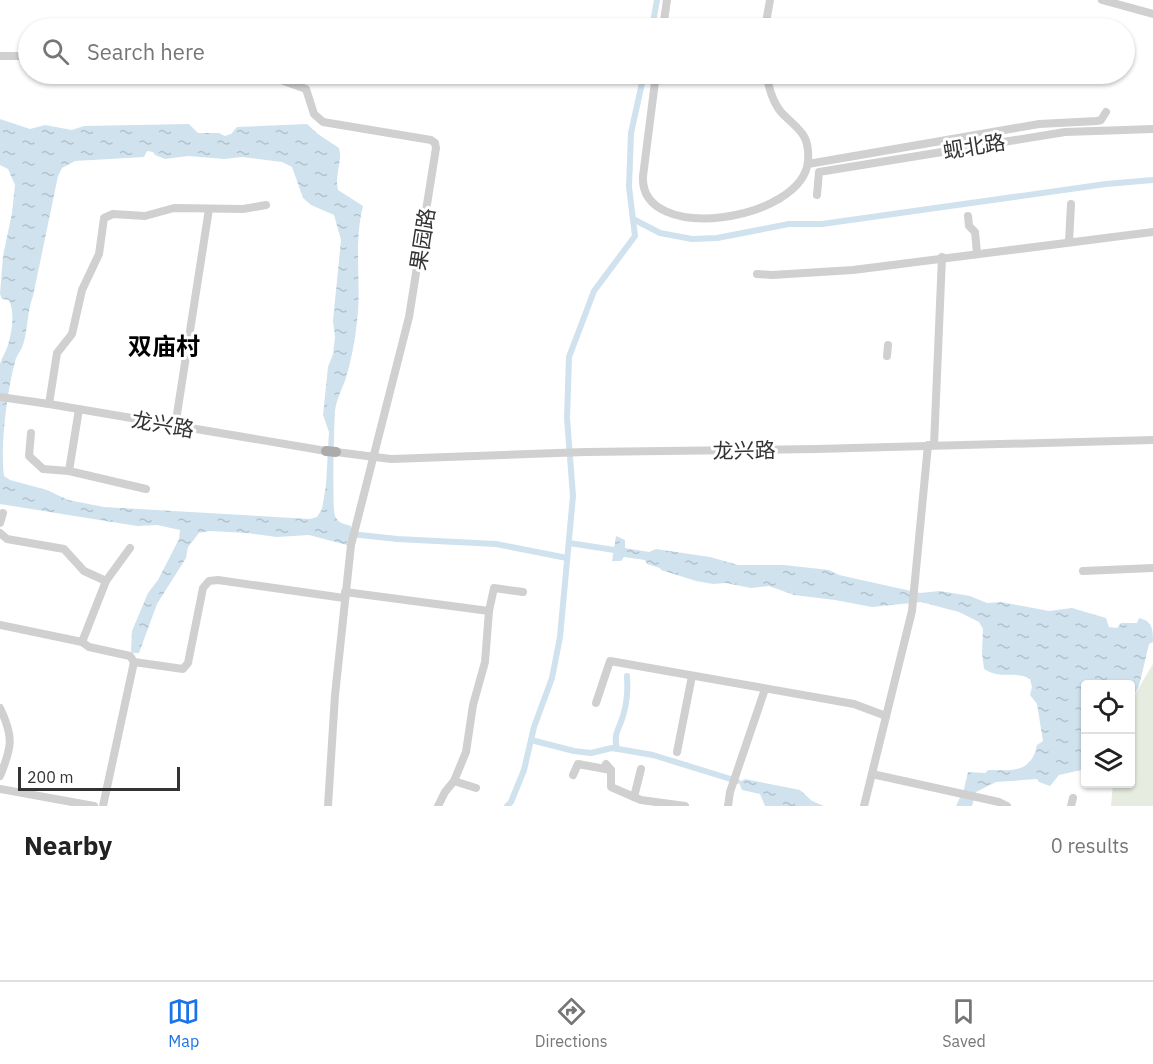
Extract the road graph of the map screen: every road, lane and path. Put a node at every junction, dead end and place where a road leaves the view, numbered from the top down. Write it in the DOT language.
graph roads {
  1 [pos="668,0"];
  2 [pos="770,0"];
  3 [pos="1102,0"];
  4 [pos="1153,14"];
  5 [pos="665,18"];
  6 [pos="767,18"];
  7 [pos="0,56"];
  8 [pos="18,56"];
  9 [pos="292,84"];
  10 [pos="655,84"];
  11 [pos="769,84"];
  12 [pos="1106,112"];
  13 [pos="1153,129"];
  14 [pos="808,164"];
  15 [pos="817,195"];
  16 [pos="1071,204"];
  17 [pos="266,205"];
  18 [pos="210,209"];
  19 [pos="968,216"];
  20 [pos="1153,232"];
  21 [pos="1069,242"];
  22 [pos="977,253"];
  23 [pos="942,257"];
  24 [pos="757,274"];
  25 [pos="888,345"];
  26 [pos="887,356"];
  27 [pos="0,398"];
  28 [pos="50,404"];
  29 [pos="79,409"];
  30 [pos="175,427"];
  31 [pos="31,434"];
  32 [pos="1153,440"];
  33 [pos="931,445"];
  34 [pos="374,457"];
  35 [pos="69,471"];
  36 [pos="146,489"];
  37 [pos="3,513"];
  38 [pos="0,523"];
  39 [pos="0,533"];
  40 [pos="130,548"];
  41 [pos="1153,567"];
  42 [pos="1083,572"];
  43 [pos="106,581"];
  44 [pos="523,592"];
  45 [pos="345,595"];
  46 [pos="489,611"];
  47 [pos="0,625"];
  48 [pos="82,642"];
  49 [pos="134,662"];
  50 [pos="692,676"];
  51 [pos="765,689"];
  52 [pos="596,703"];
  53 [pos="0,708"];
  54 [pos="886,716"];
  55 [pos="677,752"];
  56 [pos="641,769"];
  57 [pos="872,774"];
  58 [pos="573,775"];
  59 [pos="0,776"];
  60 [pos="454,781"];
  61 [pos="476,788"];
  62 [pos="0,789"];
  63 [pos="634,797"];
  64 [pos="94,806"];
  65 [pos="104,806"];
  66 [pos="328,806"];
  67 [pos="438,806"];
  68 [pos="685,806"];
  69 [pos="728,806"];
  70 [pos="864,806"];
  71 [pos="1007,806"];
  1 -- 5 [label="street"];
  2 -- 6 [label="street"];
  3 -- 4 [label="street"];
  7 -- 8 [label="street"];
  9 -- 34 [label="street, 果园路"];
  10 -- 14 [label="street"];
  11 -- 14 [label="street"];
  12 -- 14 [label="street"];
  13 -- 15 [label="street, 蚬北路"];
  16 -- 21 [label="street"];
  17 -- 18 [label="street"];
  18 -- 28 [label="street"];
  18 -- 30 [label="street"];
  19 -- 22 [label="street"];
  20 -- 21 [label="street"];
  21 -- 22 [label="street"];
  22 -- 23 [label="street"];
  23 -- 24 [label="street"];
  23 -- 33 [label="street"];
  25 -- 26 [label="street"];
  27 -- 28 [label="street, 龙兴路"];
  28 -- 29 [label="street, 龙兴路"];
  29 -- 30 [label="street, 龙兴路"];
  29 -- 35 [label="street"];
  30 -- 34 [label="street, 龙兴路"];
  31 -- 35 [label="street"];
  32 -- 33 [label="street, 龙兴路"];
  33 -- 34 [label="street, 龙兴路"];
  33 -- 54 [label="street"];
  34 -- 45 [label="street, 果园路"];
  35 -- 36 [label="street"];
  37 -- 38 [label="street"];
  39 -- 43 [label="street"];
  40 -- 43 [label="street"];
  41 -- 42 [label="street"];
  43 -- 48 [label="street"];
  44 -- 46 [label="street"];
  45 -- 46 [label="street"];
  45 -- 49 [label="street"];
  45 -- 66 [label="street, 果园路"];
  46 -- 60 [label="street"];
  47 -- 48 [label="street"];
  48 -- 49 [label="street"];
  49 -- 65 [label="street"];
  50 -- 51 [label="street"];
  50 -- 52 [label="street"];
  50 -- 55 [label="street"];
  51 -- 54 [label="street"];
  51 -- 69 [label="street"];
  53 -- 59 [label="street"];
  54 -- 57 [label="street"];
  56 -- 63 [label="street"];
  57 -- 70 [label="street"];
  57 -- 71 [label="street"];
  58 -- 63 [label="street"];
  60 -- 61 [label="street"];
  60 -- 67 [label="street"];
  62 -- 64 [label="street"];
  63 -- 68 [label="street"];
}
